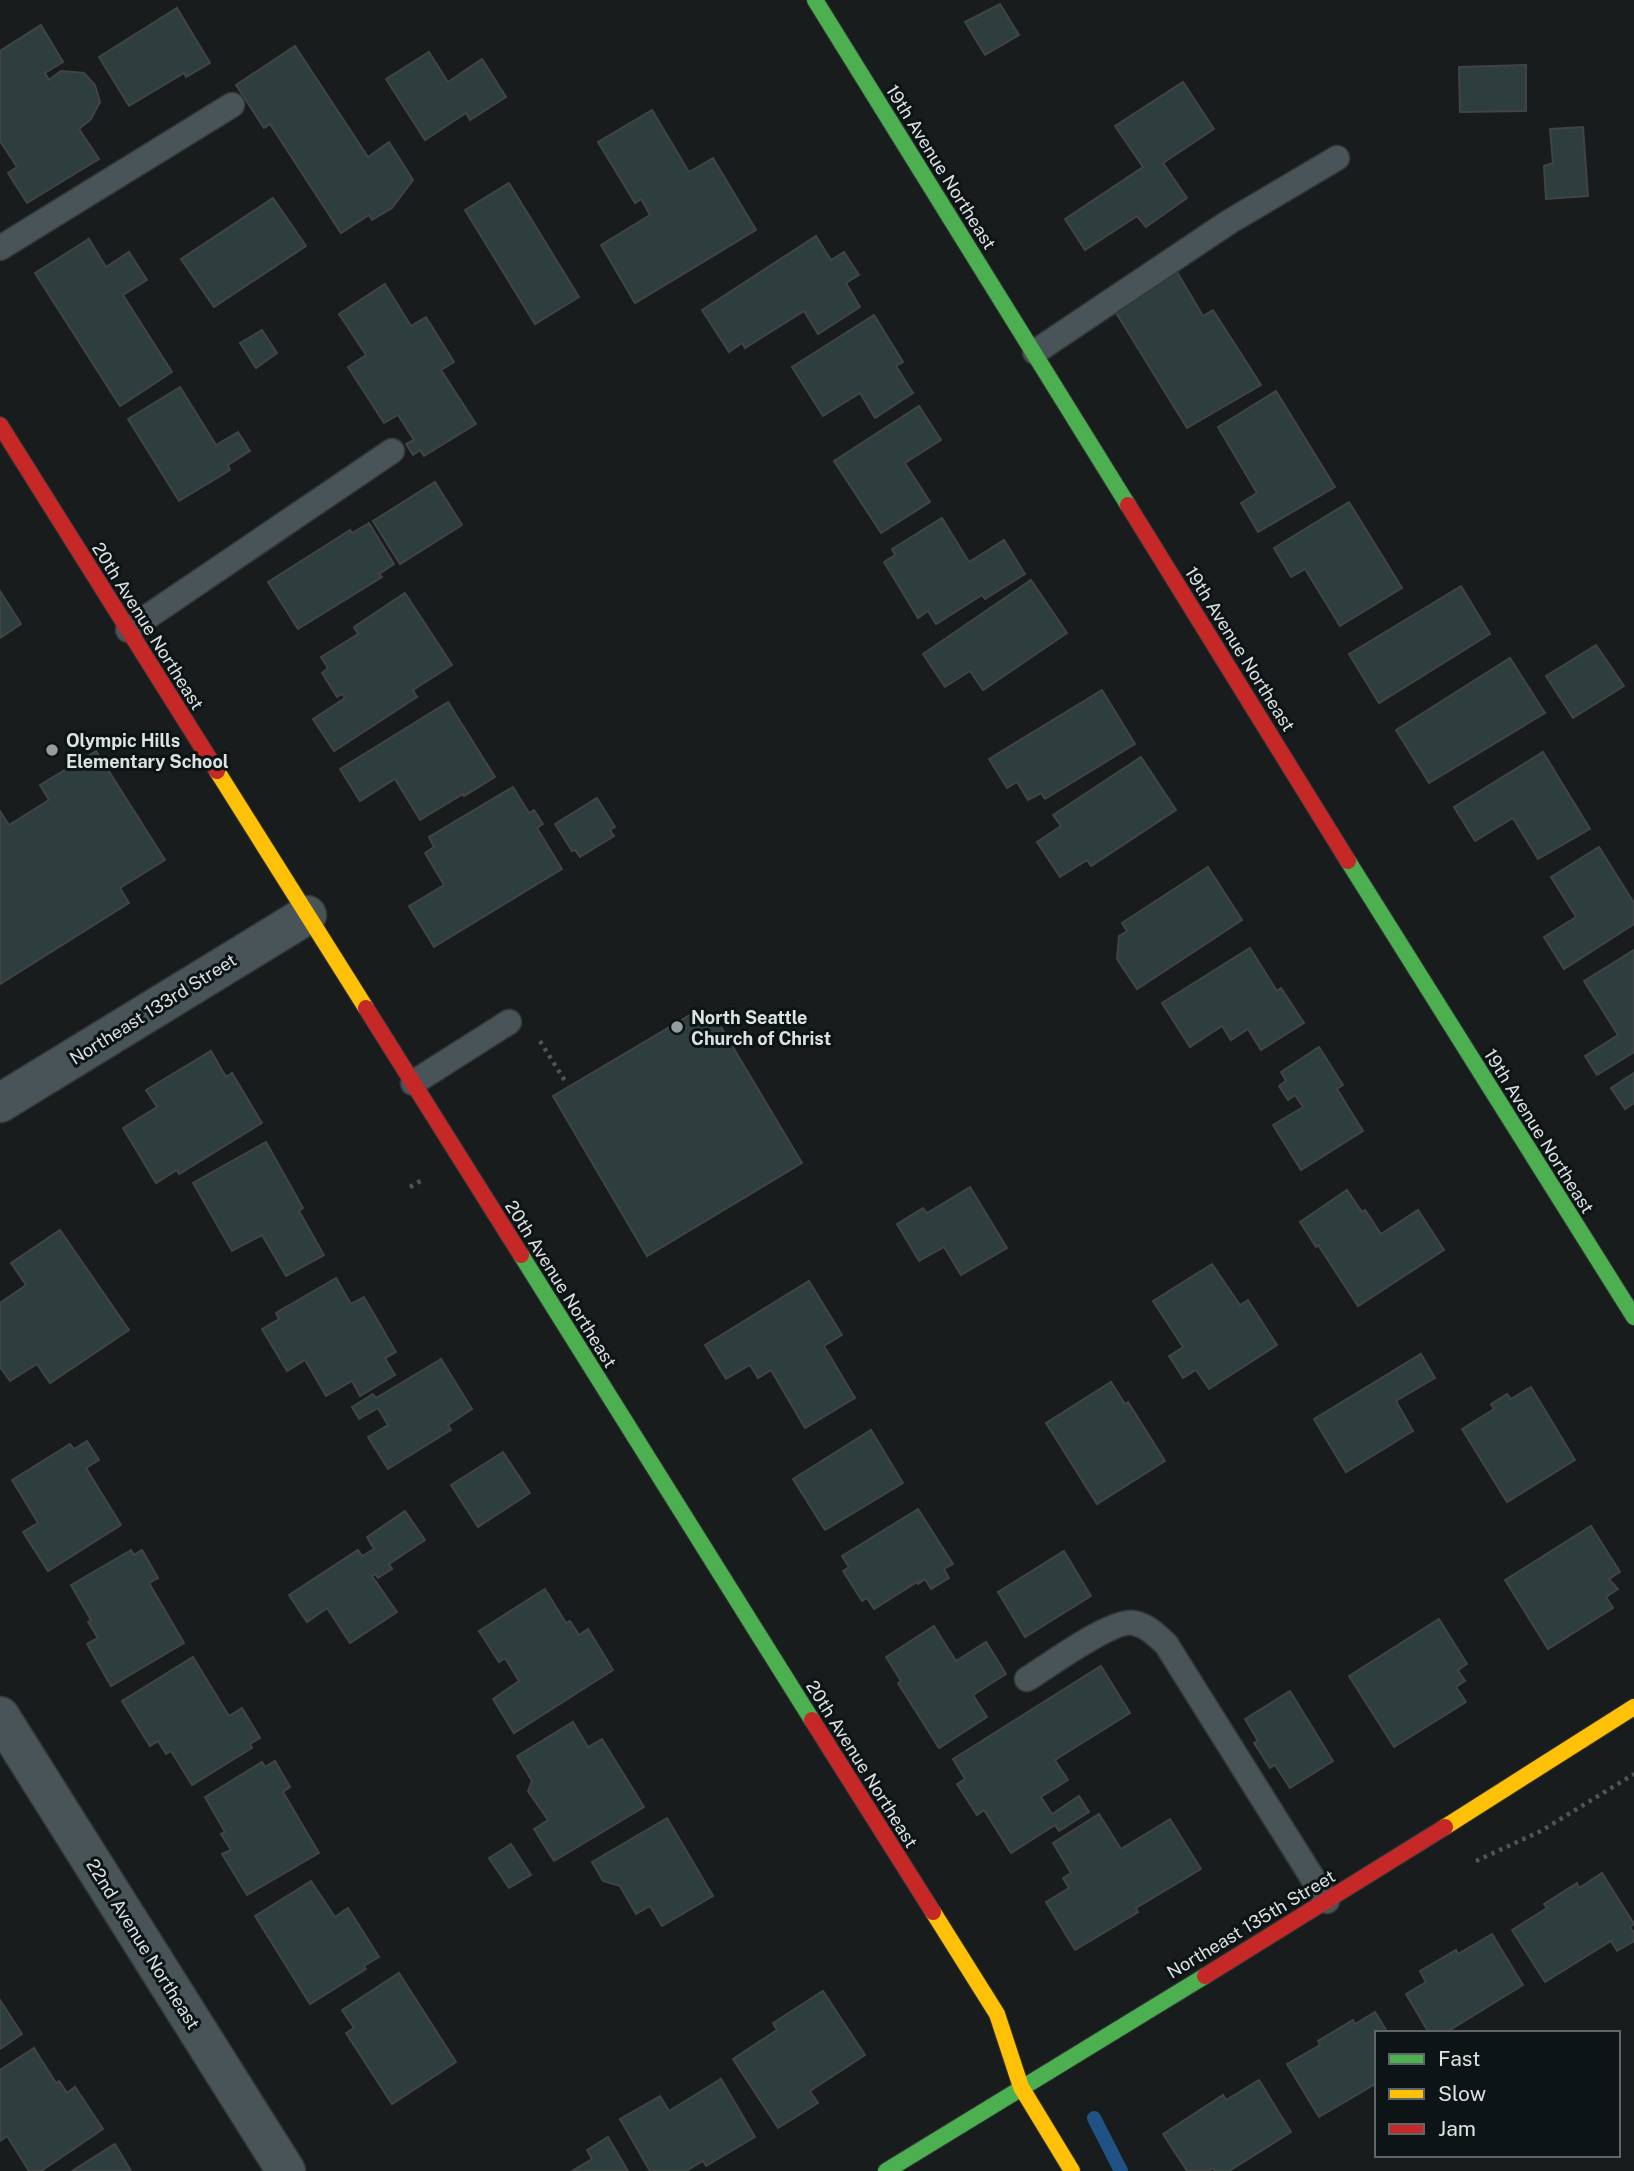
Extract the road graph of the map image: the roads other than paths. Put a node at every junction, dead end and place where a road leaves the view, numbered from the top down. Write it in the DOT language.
graph roads {
  1 [pos="814,0"];
  2 [pos="232,105"];
  3 [pos="1337,158"];
  4 [pos="0,248"];
  5 [pos="1035,352"];
  6 [pos="0,425"];
  7 [pos="393,451"];
  8 [pos="128,630"];
  9 [pos="307,915"];
  10 [pos="509,1022"];
  11 [pos="413,1083"];
  12 [pos="0,1103"];
  13 [pos="1634,1317"];
  14 [pos="1027,1679"];
  15 [pos="1634,1707"];
  16 [pos="0,1716"];
  17 [pos="1327,1901"];
  18 [pos="1021,2087"];
  19 [pos="286,2171"];
  20 [pos="886,2171"];
  21 [pos="1072,2171"];
  1 -- 5 [label="street, 19th Avenue Northeast"];
  2 -- 4 [label="lane"];
  3 -- 5 [label="lane"];
  5 -- 13 [label="street, 19th Avenue Northeast"];
  6 -- 8 [label="street, 20th Avenue Northeast"];
  7 -- 8 [label="lane"];
  8 -- 9 [label="street, 20th Avenue Northeast"];
  9 -- 11 [label="street, 20th Avenue Northeast"];
  9 -- 12 [label="street, Northeast 133rd Street"];
  10 -- 11 [label="lane"];
  11 -- 18 [label="street, 20th Avenue Northeast"];
  14 -- 17 [label="lane"];
  15 -- 17 [label="street, Northeast 135th Street"];
  16 -- 19 [label="street, 22nd Avenue Northeast"];
  17 -- 18 [label="street, Northeast 135th Street"];
  18 -- 20 [label="street, Northeast 135th Street"];
  18 -- 21 [label="street, 20th Avenue Northeast"];
}
